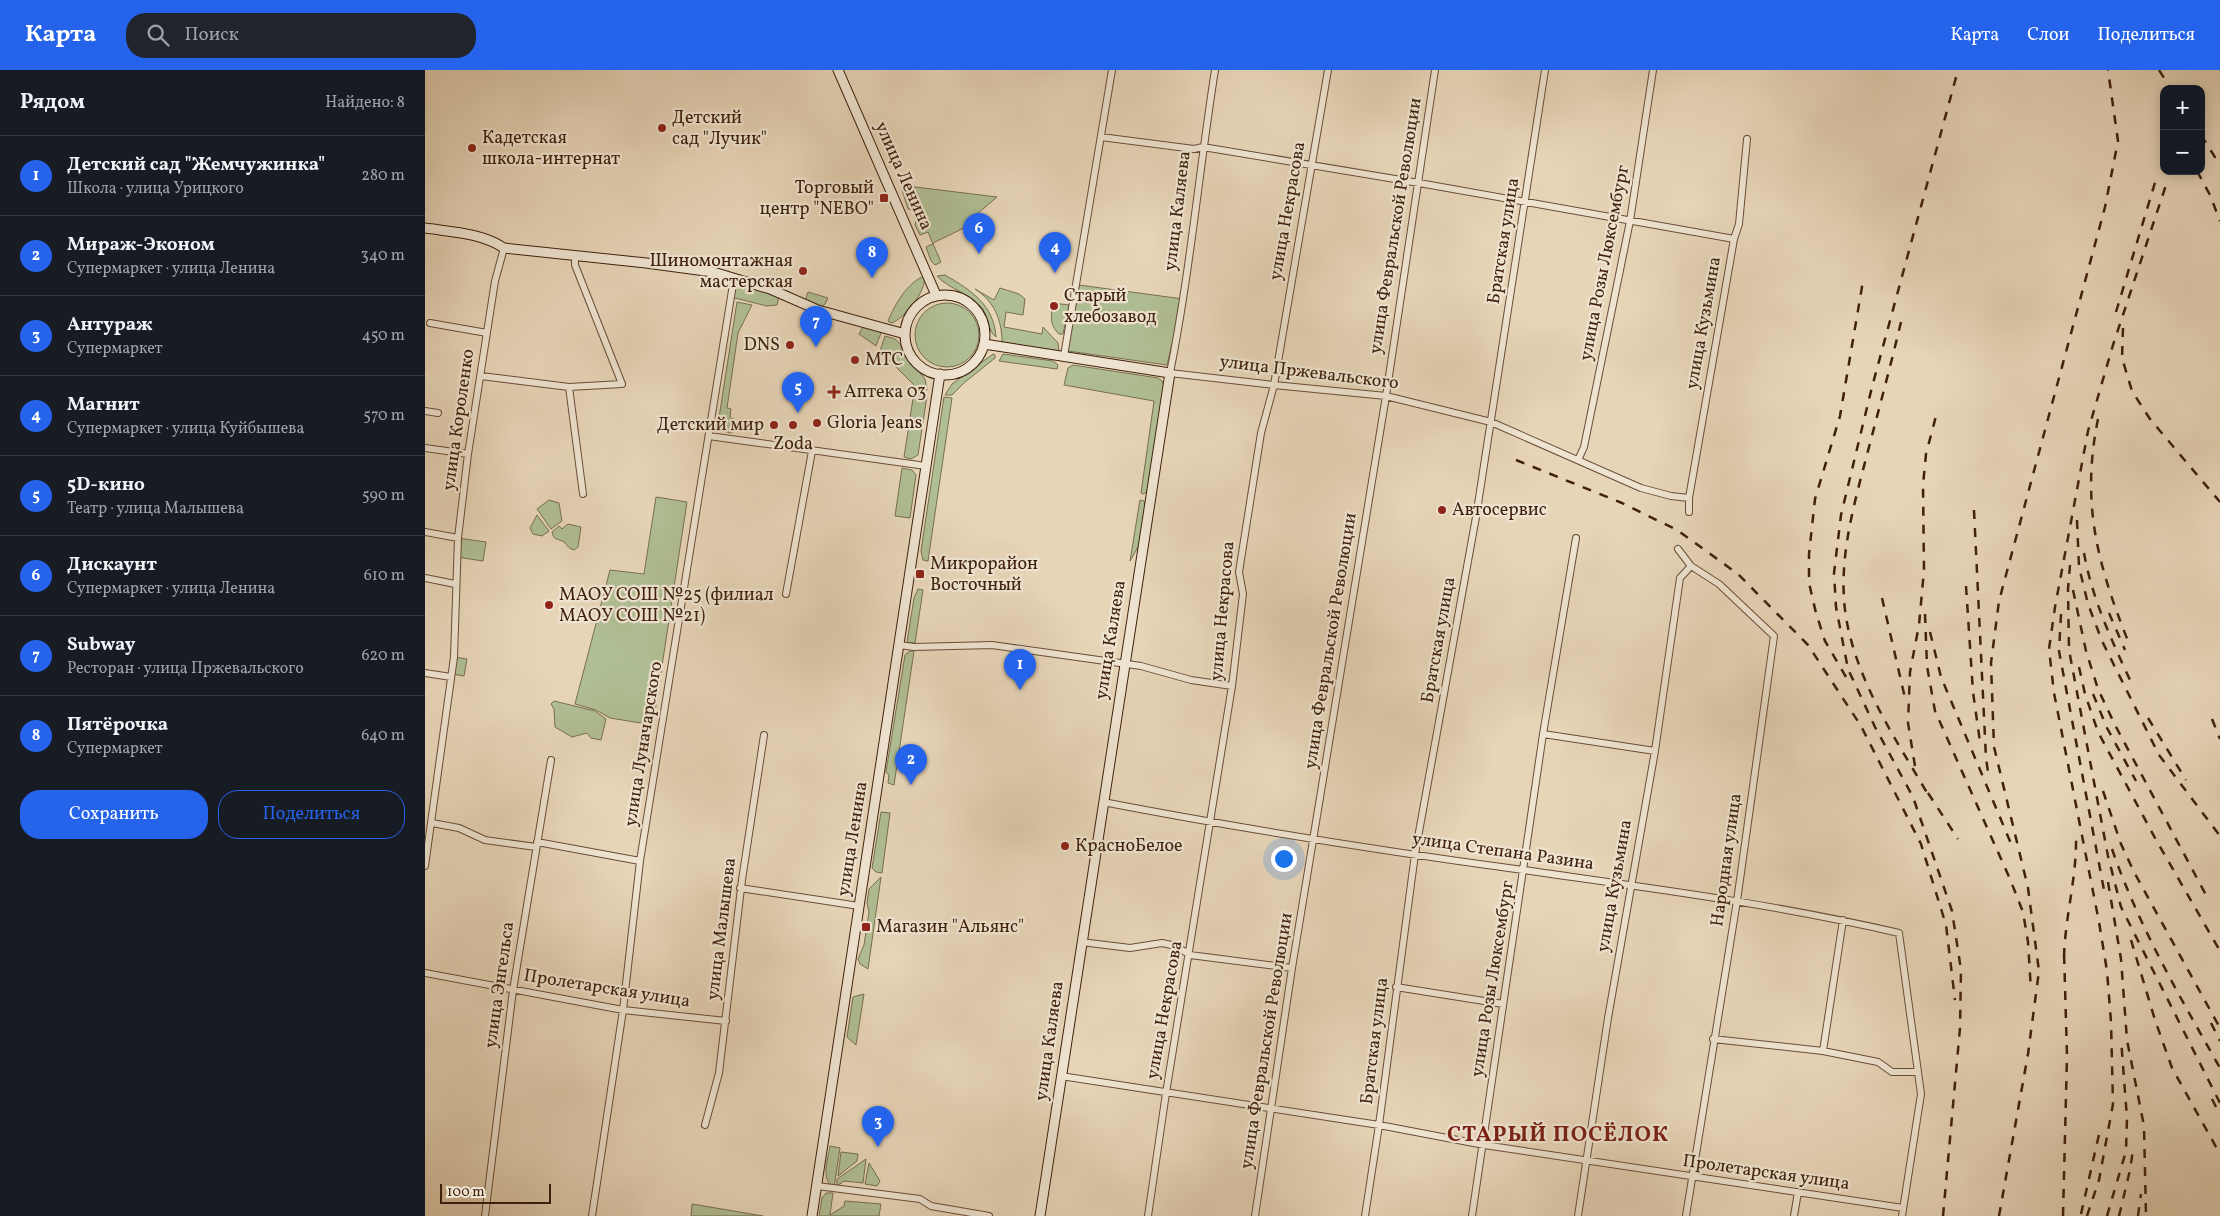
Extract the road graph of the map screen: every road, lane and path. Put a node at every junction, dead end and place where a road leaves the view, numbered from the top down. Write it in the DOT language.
graph roads {
  1 [pos="838,70"];
  2 [pos="1112,70"];
  3 [pos="1215,70"];
  4 [pos="1328,70"];
  5 [pos="1435,70"];
  6 [pos="1545,70"];
  7 [pos="1653,70"];
  8 [pos="1101,137"];
  9 [pos="1747,138"];
  10 [pos="1203,147"];
  11 [pos="1311,166"];
  12 [pos="1419,183"];
  13 [pos="1525,202"];
  14 [pos="1630,221"];
  15 [pos="425,228"];
  16 [pos="1734,239"];
  17 [pos="504,248"];
  18 [pos="575,256"];
  19 [pos="734,278"];
  20 [pos="936,295"];
  21 [pos="430,323"];
  22 [pos="487,333"];
  23 [pos="905,334"];
  24 [pos="984,344"];
  25 [pos="1064,356"];
  26 [pos="1170,373"];
  27 [pos="940,374"];
  28 [pos="481,376"];
  29 [pos="1274,385"];
  30 [pos="569,387"];
  31 [pos="1386,396"];
  32 [pos="425,411"];
  33 [pos="438,412"];
  34 [pos="1491,422"];
  35 [pos="709,436"];
  36 [pos="425,448"];
  37 [pos="812,451"];
  38 [pos="468,454"];
  39 [pos="1578,460"];
  40 [pos="927,462"];
  41 [pos="583,494"];
  42 [pos="1689,498"];
  43 [pos="1689,512"];
  44 [pos="425,532"];
  45 [pos="458,538"];
  46 [pos="1575,538"];
  47 [pos="1678,549"];
  48 [pos="1691,566"];
  49 [pos="425,578"];
  50 [pos="455,584"];
  51 [pos="786,594"];
  52 [pos="899,645"];
  53 [pos="1124,663"];
  54 [pos="425,673"];
  55 [pos="451,677"];
  56 [pos="1232,686"];
  57 [pos="1543,734"];
  58 [pos="764,735"];
  59 [pos="1655,751"];
  60 [pos="551,760"];
  61 [pos="1103,802"];
  62 [pos="1210,822"];
  63 [pos="432,823"];
  64 [pos="428,831"];
  65 [pos="1314,840"];
  66 [pos="536,845"];
  67 [pos="1415,854"];
  68 [pos="641,861"];
  69 [pos="425,866"];
  70 [pos="1524,870"];
  71 [pos="1630,884"];
  72 [pos="741,888"];
  73 [pos="1737,901"];
  74 [pos="859,906"];
  75 [pos="1843,920"];
  76 [pos="1081,942"];
  77 [pos="1190,955"];
  78 [pos="1292,968"];
  79 [pos="425,973"];
  80 [pos="1397,987"];
  81 [pos="513,990"];
  82 [pos="1503,1004"];
  83 [pos="623,1010"];
  84 [pos="726,1021"];
  85 [pos="1713,1039"];
  86 [pos="1823,1051"];
  87 [pos="1917,1072"];
  88 [pos="1061,1076"];
  89 [pos="1166,1093"];
  90 [pos="1272,1110"];
  91 [pos="705,1125"];
  92 [pos="1379,1125"];
  93 [pos="1484,1145"];
  94 [pos="1587,1160"];
  95 [pos="1692,1177"];
  96 [pos="817,1186"];
  97 [pos="1797,1192"];
  98 [pos="1903,1208"];
  99 [pos="485,1216"];
  100 [pos="592,1216"];
  101 [pos="812,1216"];
  102 [pos="989,1216"];
  103 [pos="1040,1216"];
  104 [pos="1148,1216"];
  105 [pos="1255,1216"];
  106 [pos="1365,1216"];
  107 [pos="1472,1216"];
  108 [pos="1578,1216"];
  109 [pos="1686,1216"];
  110 [pos="1794,1216"];
  111 [pos="1902,1216"];
  1 -- 20 [label="street, улица Ленина"];
  2 -- 8 [label="street"];
  3 -- 10 [label="street, улица Каляева"];
  4 -- 11 [label="street, улица Некрасова"];
  5 -- 12 [label="street, улица Февральской Революции"];
  6 -- 13 [label="street, Братская улица"];
  7 -- 14 [label="street, улица Розы Люксембург"];
  8 -- 10 [label="street"];
  8 -- 25 [label="street"];
  9 -- 16 [label="street, улица Кузьмина"];
  10 -- 11 [label="street"];
  10 -- 26 [label="street, улица Каляева"];
  11 -- 12 [label="street"];
  11 -- 29 [label="street, улица Некрасова"];
  12 -- 13 [label="street"];
  12 -- 31 [label="street, улица Февральской Революции"];
  13 -- 14 [label="street"];
  13 -- 34 [label="street, Братская улица"];
  14 -- 16 [label="street"];
  14 -- 39 [label="street, улица Розы Люксембург"];
  15 -- 17 [label="street"];
  16 -- 42 [label="street, улица Кузьмина"];
  17 -- 18 [label="street"];
  17 -- 22 [label="street, улица Короленко"];
  18 -- 19 [label="street"];
  18 -- 30 [label="street"];
  19 -- 23 [label="street"];
  19 -- 35 [label="street, улица Луначарского"];
  20 -- 23 [label="street"];
  20 -- 24 [label="street"];
  21 -- 22 [label="street"];
  22 -- 28 [label="street, улица Короленко"];
  23 -- 27 [label="street"];
  24 -- 25 [label="street, улица Пржевальского"];
  24 -- 27 [label="street"];
  25 -- 26 [label="street, улица Пржевальского"];
  26 -- 29 [label="street, улица Пржевальского"];
  26 -- 53 [label="street, улица Каляева"];
  27 -- 40 [label="street, улица Ленина"];
  28 -- 30 [label="street"];
  28 -- 38 [label="street, улица Короленко"];
  29 -- 31 [label="street, улица Пржевальского"];
  29 -- 56 [label="street, улица Некрасова"];
  30 -- 41 [label="street"];
  31 -- 34 [label="street, улица Пржевальского"];
  31 -- 65 [label="street, улица Февральской Революции"];
  32 -- 33 [label="street"];
  34 -- 39 [label="street, улица Пржевальского"];
  34 -- 67 [label="street, Братская улица"];
  35 -- 37 [label="street"];
  35 -- 68 [label="street, улица Луначарского"];
  36 -- 38 [label="street"];
  37 -- 40 [label="street"];
  37 -- 51 [label="street"];
  38 -- 45 [label="street, улица Короленко"];
  39 -- 42 [label="street, улица Пржевальского"];
  40 -- 52 [label="street, улица Ленина"];
  42 -- 43 [label="street, улица Кузьмина"];
  44 -- 45 [label="street"];
  45 -- 50 [label="street, улица Короленко"];
  46 -- 57 [label="street, улица Розы Люксембург"];
  47 -- 48 [label="street, Народная улица"];
  48 -- 59 [label="street, улица Кузьмина"];
  48 -- 73 [label="street, Народная улица"];
  49 -- 50 [label="street"];
  50 -- 55 [label="street, улица Короленко"];
  52 -- 53 [label="street"];
  52 -- 74 [label="street, улица Ленина"];
  53 -- 56 [label="street"];
  53 -- 61 [label="street, улица Каляева"];
  54 -- 55 [label="street"];
  55 -- 63 [label="street, улица Короленко"];
  56 -- 62 [label="street, улица Некрасова"];
  57 -- 59 [label="street"];
  57 -- 70 [label="street, улица Розы Люксембург"];
  58 -- 72 [label="street, улица Малышева"];
  59 -- 71 [label="street, улица Кузьмина"];
  60 -- 66 [label="street, улица Энгельса"];
  61 -- 62 [label="street, улица Степана Разина"];
  61 -- 76 [label="street, улица Каляева"];
  62 -- 65 [label="street, улица Степана Разина"];
  62 -- 77 [label="street, улица Некрасова"];
  63 -- 64 [label="street, улица Короленко"];
  63 -- 66 [label="street"];
  64 -- 69 [label="street, улица Короленко"];
  65 -- 67 [label="street, улица Степана Разина"];
  65 -- 78 [label="street, улица Февральской Революции"];
  66 -- 68 [label="street"];
  66 -- 81 [label="street, улица Энгельса"];
  67 -- 70 [label="street, улица Степана Разина"];
  67 -- 80 [label="street, Братская улица"];
  68 -- 83 [label="street, улица Луначарского"];
  70 -- 71 [label="street, улица Степана Разина"];
  70 -- 82 [label="street, улица Розы Люксембург"];
  71 -- 73 [label="street, улица Степана Разина"];
  71 -- 94 [label="street, улица Кузьмина"];
  72 -- 74 [label="street"];
  72 -- 84 [label="street, улица Малышева"];
  73 -- 75 [label="street, улица Степана Разина"];
  73 -- 85 [label="street, Народная улица"];
  74 -- 96 [label="street, улица Ленина"];
  75 -- 86 [label="street"];
  75 -- 87 [label="street, улица Степана Разина"];
  76 -- 77 [label="street"];
  76 -- 88 [label="street, улица Каляева"];
  77 -- 78 [label="street"];
  77 -- 89 [label="street, улица Некрасова"];
  78 -- 90 [label="street, улица Февральской Революции"];
  79 -- 81 [label="street, Пролетарская улица"];
  80 -- 82 [label="street"];
  80 -- 92 [label="street, Братская улица"];
  81 -- 83 [label="street, Пролетарская улица"];
  81 -- 99 [label="street, улица Энгельса"];
  82 -- 93 [label="street, улица Розы Люксембург"];
  83 -- 84 [label="street, Пролетарская улица"];
  83 -- 100 [label="street, улица Луначарского"];
  84 -- 91 [label="street, улица Малышева"];
  85 -- 86 [label="street"];
  85 -- 95 [label="street, Народная улица"];
  86 -- 87 [label="street"];
  87 -- 98 [label="street"];
  88 -- 89 [label="street, Пролетарская улица"];
  88 -- 103 [label="street, улица Каляева"];
  89 -- 90 [label="street, Пролетарская улица"];
  89 -- 104 [label="street, улица Некрасова"];
  90 -- 92 [label="street, Пролетарская улица"];
  90 -- 105 [label="street, улица Февральской Революции"];
  92 -- 93 [label="street, Пролетарская улица"];
  92 -- 106 [label="street, Братская улица"];
  93 -- 94 [label="street, Пролетарская улица"];
  93 -- 107 [label="street, улица Розы Люксембург"];
  94 -- 95 [label="street, Пролетарская улица"];
  94 -- 108 [label="street, улица Кузьмина"];
  95 -- 97 [label="street, Пролетарская улица"];
  95 -- 109 [label="street, Народная улица"];
  96 -- 101 [label="street, улица Ленина"];
  96 -- 102 [label="street"];
  97 -- 98 [label="street, Пролетарская улица"];
  97 -- 110 [label="street"];
  98 -- 111 [label="street"];
}
